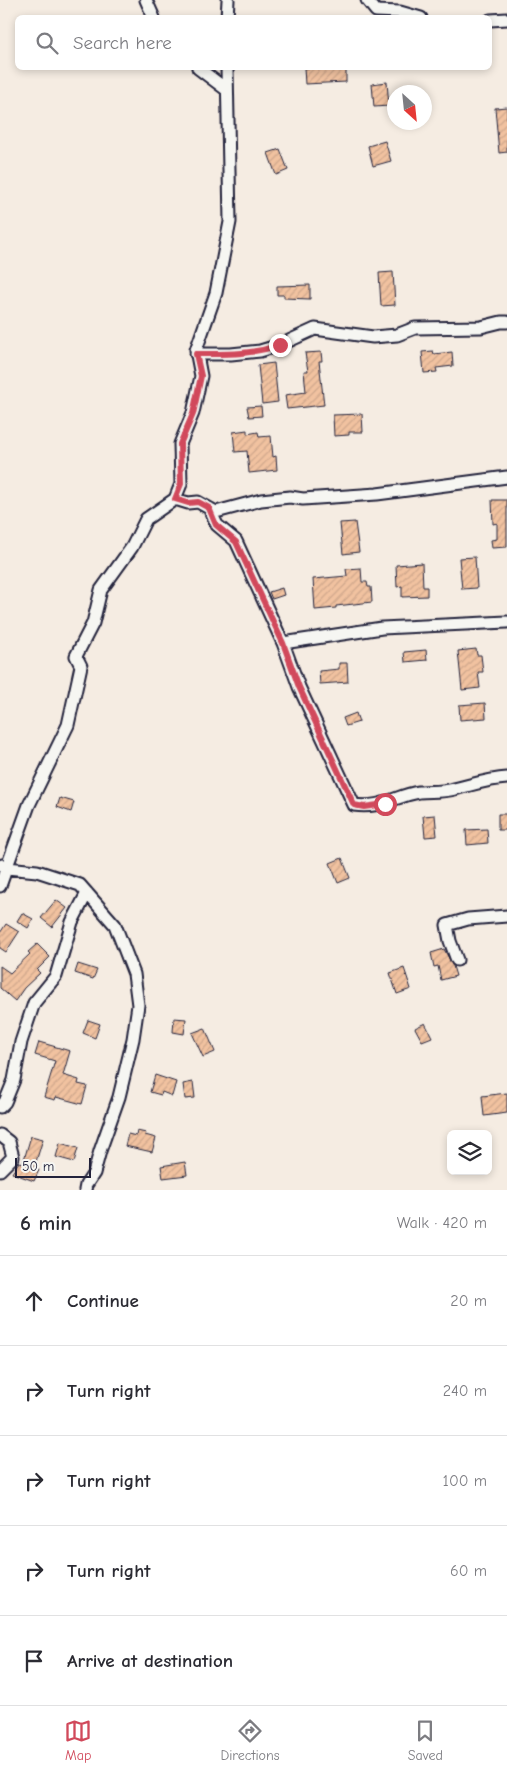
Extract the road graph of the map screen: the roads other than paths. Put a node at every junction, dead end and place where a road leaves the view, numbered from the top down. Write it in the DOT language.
graph roads {
  1 [pos="146,0"];
  2 [pos="228,0"];
  3 [pos="367,0"];
  4 [pos="153,15"];
  5 [pos="227,15"];
  6 [pos="410,15"];
  7 [pos="507,19"];
  8 [pos="492,20"];
  9 [pos="201,70"];
  10 [pos="227,70"];
  11 [pos="226,90"];
  12 [pos="507,322"];
  13 [pos="196,354"];
  14 [pos="507,477"];
  15 [pos="175,499"];
  16 [pos="209,508"];
  17 [pos="507,622"];
  18 [pos="283,643"];
  19 [pos="507,778"];
  20 [pos="3,866"];
  21 [pos="0,886"];
  22 [pos="87,893"];
  23 [pos="507,916"];
  24 [pos="457,960"];
  25 [pos="0,1108"];
  26 [pos="0,1135"];
  27 [pos="0,1170"];
  28 [pos="85,1190"];
  1 -- 4 [label="street"];
  2 -- 5 [label="street"];
  3 -- 6 [label="street"];
  7 -- 8 [label="street"];
  9 -- 11 [label="street"];
  10 -- 11 [label="street"];
  11 -- 13 [label="street"];
  12 -- 13 [label="street"];
  13 -- 15 [label="street"];
  14 -- 16 [label="street"];
  15 -- 16 [label="street"];
  15 -- 20 [label="street"];
  16 -- 18 [label="street"];
  17 -- 18 [label="street"];
  18 -- 19 [label="street"];
  20 -- 21 [label="street"];
  20 -- 22 [label="street"];
  22 -- 25 [label="street"];
  22 -- 28 [label="street"];
  23 -- 24 [label="street"];
  26 -- 27 [label="street"];
}
